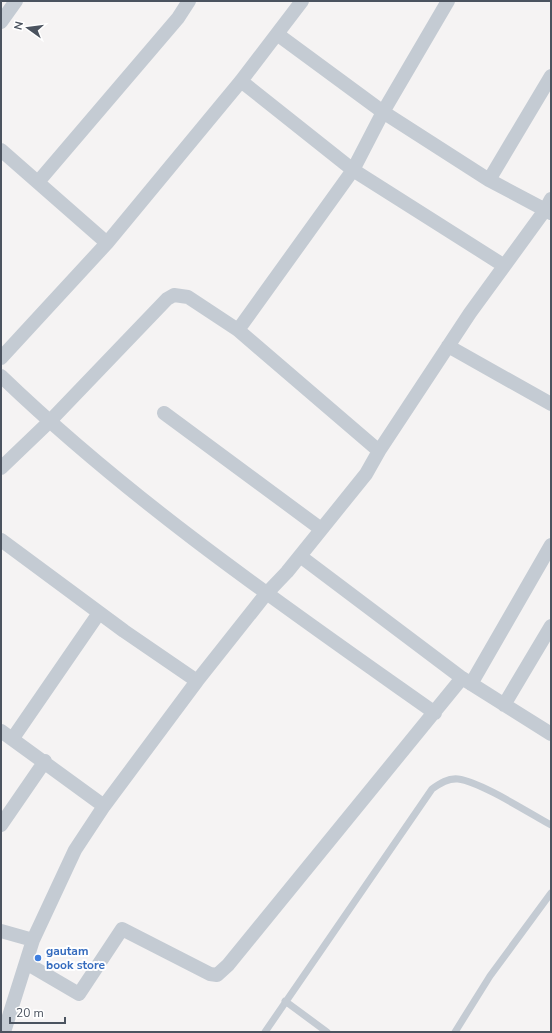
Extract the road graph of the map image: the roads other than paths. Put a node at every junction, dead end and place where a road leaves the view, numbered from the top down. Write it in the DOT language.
graph roads {
  1 [pos="16,1"];
  2 [pos="189,1"];
  3 [pos="302,1"];
  4 [pos="448,1"];
  5 [pos="1,22"];
  6 [pos="277,34"];
  7 [pos="551,76"];
  8 [pos="241,81"];
  9 [pos="383,112"];
  10 [pos="1,150"];
  11 [pos="353,170"];
  12 [pos="489,180"];
  13 [pos="38,182"];
  14 [pos="549,207"];
  15 [pos="107,243"];
  16 [pos="503,265"];
  17 [pos="238,330"];
  18 [pos="448,346"];
  19 [pos="1,358"];
  20 [pos="1,376"];
  21 [pos="551,404"];
  22 [pos="164,413"];
  23 [pos="49,422"];
  24 [pos="379,451"];
  25 [pos="1,468"];
  26 [pos="321,529"];
  27 [pos="1,540"];
  28 [pos="551,545"];
  29 [pos="300,556"];
  30 [pos="266,594"];
  31 [pos="99,613"];
  32 [pos="551,626"];
  33 [pos="197,681"];
  34 [pos="466,681"];
  35 [pos="504,705"];
  36 [pos="435,713"];
  37 [pos="1,731"];
  38 [pos="551,734"];
  39 [pos="13,738"];
  40 [pos="45,761"];
  41 [pos="104,806"];
  42 [pos="1,825"];
  43 [pos="551,825"];
  44 [pos="551,893"];
  45 [pos="1,931"];
  46 [pos="33,940"];
  47 [pos="26,963"];
  48 [pos="285,1001"];
  49 [pos="4,1032"];
  50 [pos="265,1032"];
  51 [pos="326,1032"];
  52 [pos="455,1032"];
  1 -- 5 [label="street"];
  2 -- 13 [label="street"];
  3 -- 6 [label="street"];
  4 -- 9 [label="street"];
  6 -- 8 [label="street"];
  6 -- 9 [label="street"];
  7 -- 12 [label="street"];
  8 -- 11 [label="street"];
  8 -- 15 [label="street"];
  9 -- 11 [label="street"];
  9 -- 12 [label="street"];
  10 -- 13 [label="street"];
  11 -- 16 [label="street"];
  11 -- 17 [label="street"];
  12 -- 14 [label="street"];
  13 -- 15 [label="street"];
  14 -- 16 [label="street"];
  15 -- 19 [label="street"];
  16 -- 18 [label="street"];
  17 -- 23 [label="street"];
  17 -- 24 [label="street"];
  18 -- 21 [label="street"];
  18 -- 24 [label="street"];
  20 -- 23 [label="street"];
  22 -- 26 [label="street"];
  23 -- 25 [label="street"];
  23 -- 30 [label="street"];
  24 -- 26 [label="street"];
  26 -- 29 [label="street"];
  27 -- 31 [label="street"];
  28 -- 34 [label="street"];
  29 -- 30 [label="street"];
  29 -- 34 [label="street"];
  30 -- 33 [label="street"];
  30 -- 36 [label="street"];
  31 -- 33 [label="street"];
  31 -- 39 [label="street"];
  32 -- 35 [label="street"];
  33 -- 41 [label="street"];
  34 -- 35 [label="street"];
  34 -- 36 [label="street"];
  35 -- 38 [label="street"];
  36 -- 47 [label="street"];
  37 -- 39 [label="street"];
  39 -- 40 [label="street"];
  40 -- 41 [label="street"];
  40 -- 42 [label="street"];
  41 -- 46 [label="street"];
  43 -- 48 [label="lane"];
  44 -- 52 [label="lane"];
  45 -- 46 [label="street"];
  46 -- 47 [label="street"];
  47 -- 49 [label="street"];
  48 -- 50 [label="lane"];
  48 -- 51 [label="lane"];
}
